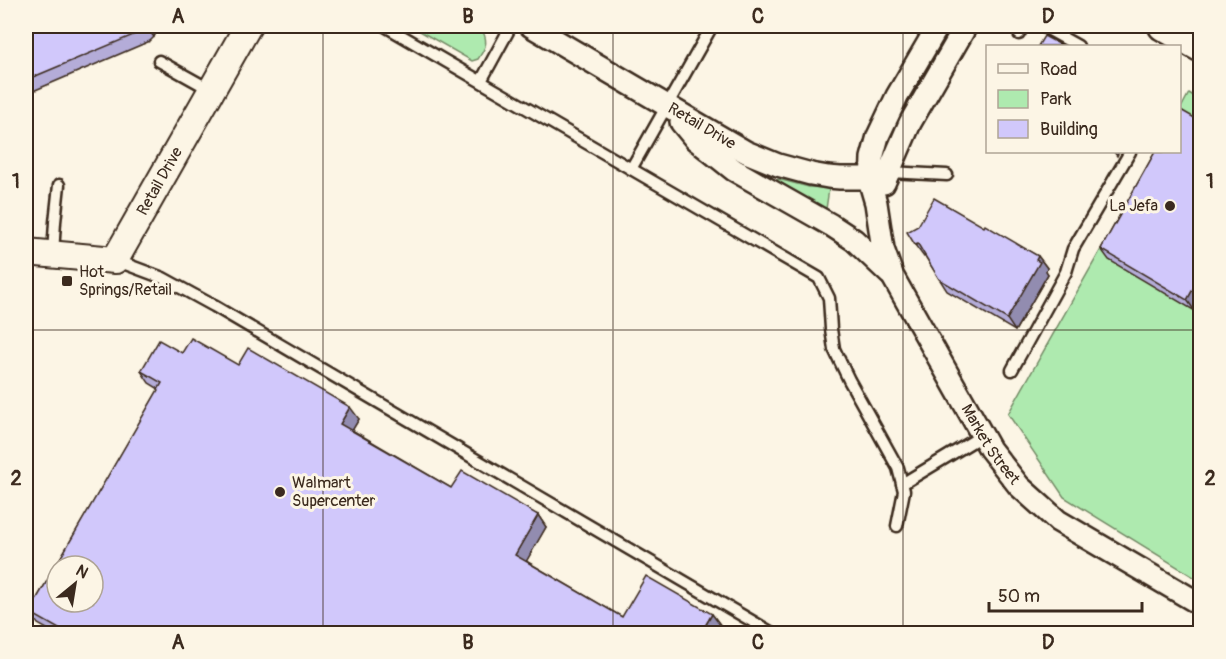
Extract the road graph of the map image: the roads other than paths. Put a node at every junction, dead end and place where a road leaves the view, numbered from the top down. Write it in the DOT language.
graph roads {
  1 [pos="248,26"];
  2 [pos="385,26"];
  3 [pos="511,26"];
  4 [pos="531,26"];
  5 [pos="712,26"];
  6 [pos="938,26"];
  7 [pos="966,26"];
  8 [pos="1042,26"];
  9 [pos="1163,26"];
  10 [pos="1076,45"];
  11 [pos="1200,47"];
  12 [pos="159,61"];
  13 [pos="481,81"];
  14 [pos="211,91"];
  15 [pos="667,106"];
  16 [pos="1129,153"];
  17 [pos="631,169"];
  18 [pos="880,175"];
  19 [pos="947,175"];
  20 [pos="59,185"];
  21 [pos="26,252"];
  22 [pos="53,254"];
  23 [pos="115,260"];
  24 [pos="893,277"];
  25 [pos="1012,370"];
  26 [pos="982,435"];
  27 [pos="902,484"];
  28 [pos="897,526"];
  29 [pos="1200,604"];
  30 [pos="770,632"];
  1 -- 14 [label="street, Retail Drive"];
  2 -- 13 [label="lane"];
  3 -- 13 [label="lane"];
  4 -- 15 [label="street, Retail Drive"];
  5 -- 15 [label="lane"];
  6 -- 18 [label="street, Market Street"];
  7 -- 18 [label="street, Market Street"];
  8 -- 10 [label="lane"];
  9 -- 11 [label="main road"];
  12 -- 14 [label="lane"];
  13 -- 17 [label="lane"];
  14 -- 23 [label="street, Retail Drive"];
  15 -- 17 [label="lane"];
  15 -- 18 [label="street, Retail Drive"];
  15 -- 24 [label="street"];
  16 -- 25 [label="lane"];
  17 -- 27 [label="lane"];
  18 -- 19 [label="lane"];
  18 -- 24 [label="street, Market Street"];
  20 -- 22 [label="lane"];
  21 -- 22 [label="street"];
  22 -- 23 [label="street"];
  23 -- 30 [label="lane"];
  24 -- 26 [label="street, Market Street"];
  26 -- 27 [label="lane"];
  26 -- 29 [label="street, Market Street"];
  27 -- 28 [label="lane"];
}
